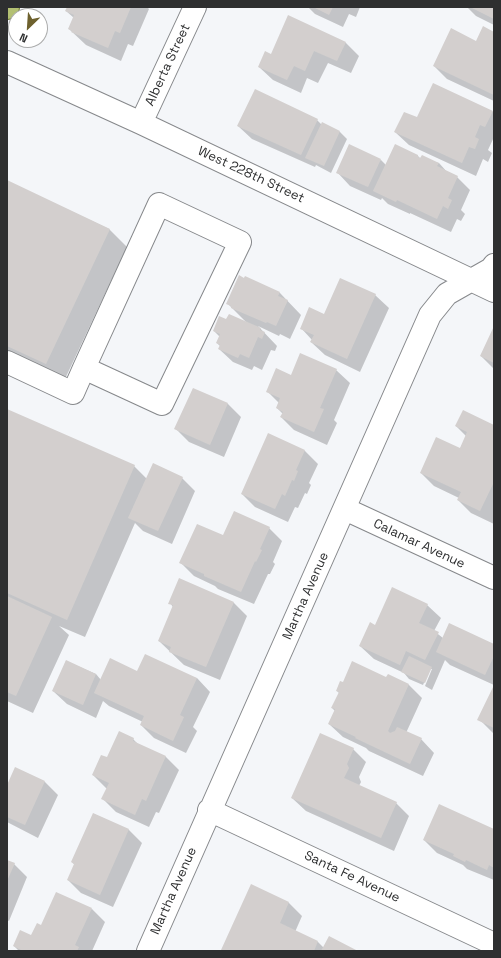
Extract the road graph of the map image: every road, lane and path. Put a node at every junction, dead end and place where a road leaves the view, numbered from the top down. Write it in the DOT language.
graph roads {
  1 [pos="195,7"];
  2 [pos="7,62"];
  3 [pos="141,123"];
  4 [pos="494,265"];
  5 [pos="471,280"];
  6 [pos="494,291"];
  7 [pos="7,362"];
  8 [pos="84,368"];
  9 [pos="345,509"];
  10 [pos="494,578"];
  11 [pos="209,810"];
  12 [pos="494,944"];
  13 [pos="148,951"];
  1 -- 3 [label="street, Alberta Street"];
  2 -- 3 [label="street, West 228th Street"];
  3 -- 5 [label="street, West 228th Street"];
  4 -- 5 [label="street, Martha Avenue"];
  5 -- 6 [label="street, West 228th Street"];
  5 -- 9 [label="street, Martha Avenue"];
  7 -- 8 [label="street"];
  8 -- 8 [label="street"];
  9 -- 10 [label="street, Calamar Avenue"];
  9 -- 11 [label="street, Martha Avenue"];
  11 -- 12 [label="street, Santa Fe Avenue"];
  11 -- 13 [label="street, Martha Avenue"];
}
